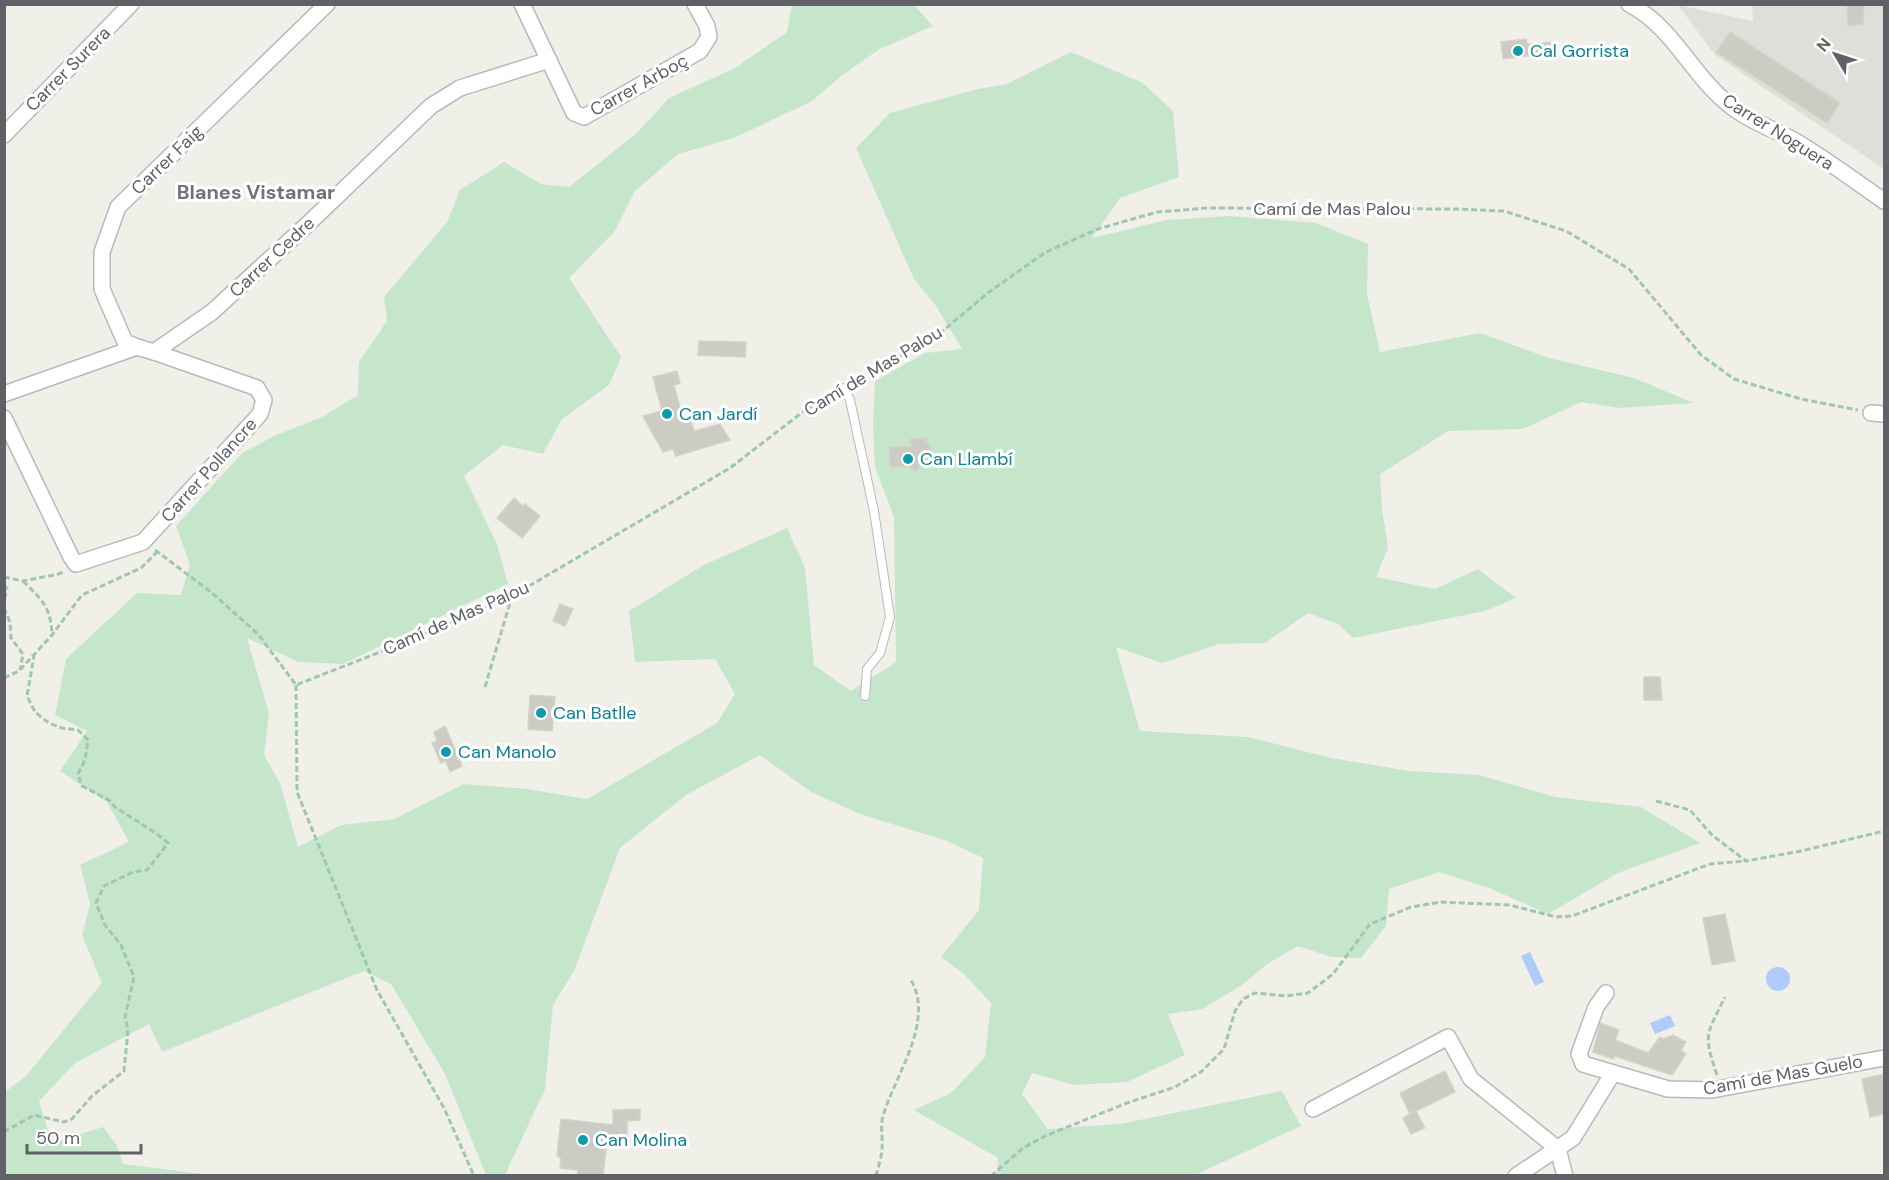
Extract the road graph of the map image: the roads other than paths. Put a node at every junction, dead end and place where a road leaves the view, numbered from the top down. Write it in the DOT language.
graph roads {
  1 [pos="131,4"];
  2 [pos="327,4"];
  3 [pos="522,4"];
  4 [pos="695,4"];
  5 [pos="1629,4"];
  6 [pos="549,60"];
  7 [pos="4,135"];
  8 [pos="1884,201"];
  9 [pos="137,347"];
  10 [pos="154,352"];
  11 [pos="844,388"];
  12 [pos="4,394"];
  13 [pos="4,418"];
  14 [pos="865,696"];
  15 [pos="1606,993"];
  16 [pos="1884,1058"];
  17 [pos="1613,1073"];
  18 [pos="1313,1109"];
  19 [pos="1558,1149"];
  20 [pos="1516,1176"];
  21 [pos="1565,1176"];
  1 -- 7 [label="street, Carrer Surera"];
  2 -- 9 [label="street, Carrer Faig"];
  3 -- 6 [label="street, Carrer Arboç"];
  4 -- 6 [label="street, Carrer Arboç"];
  5 -- 8 [label="street, Carrer Noguera"];
  6 -- 10 [label="street, Carrer Cedre"];
  9 -- 10 [label="street"];
  9 -- 12 [label="street"];
  10 -- 13 [label="street, Carrer Pollancre"];
  11 -- 14 [label="lane"];
  15 -- 17 [label="street, Camí de Mas Guelo"];
  16 -- 17 [label="street, Camí de Mas Guelo"];
  17 -- 19 [label="street"];
  18 -- 19 [label="street"];
  19 -- 20 [label="street"];
  19 -- 21 [label="street"];
}
